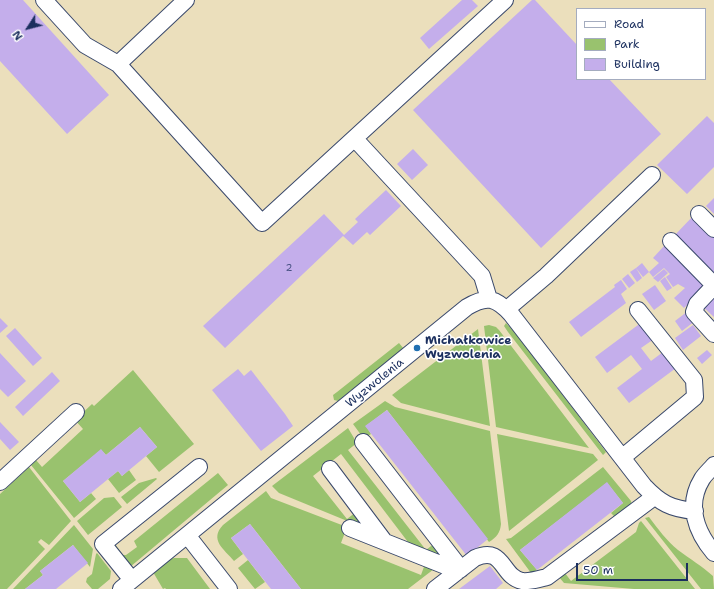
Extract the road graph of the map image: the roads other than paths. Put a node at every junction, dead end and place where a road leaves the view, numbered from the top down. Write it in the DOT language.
graph roads {
  1 [pos="44,0"];
  2 [pos="186,0"];
  3 [pos="505,0"];
  4 [pos="118,64"];
  5 [pos="355,139"];
  6 [pos="652,175"];
  7 [pos="699,214"];
  8 [pos="714,229"];
  9 [pos="670,241"];
  10 [pos="714,286"];
  11 [pos="489,299"];
  12 [pos="507,309"];
  13 [pos="638,310"];
  14 [pos="714,334"];
  15 [pos="76,412"];
  16 [pos="363,442"];
  17 [pos="623,457"];
  18 [pos="714,465"];
  19 [pos="199,466"];
  20 [pos="330,469"];
  21 [pos="0,482"];
  22 [pos="654,497"];
  23 [pos="695,511"];
  24 [pos="350,528"];
  25 [pos="187,535"];
  26 [pos="384,542"];
  27 [pos="714,553"];
  28 [pos="459,570"];
  29 [pos="126,585"];
  30 [pos="229,589"];
  31 [pos="434,589"];
  1 -- 4 [label="street"];
  2 -- 4 [label="street"];
  3 -- 5 [label="street"];
  4 -- 5 [label="street"];
  5 -- 11 [label="street"];
  6 -- 12 [label="street"];
  7 -- 8 [label="street"];
  9 -- 10 [label="street"];
  10 -- 14 [label="street"];
  11 -- 12 [label="street"];
  11 -- 25 [label="street, Wyzwolenia"];
  12 -- 17 [label="street"];
  13 -- 17 [label="street"];
  15 -- 21 [label="street"];
  16 -- 28 [label="street"];
  17 -- 22 [label="street"];
  18 -- 23 [label="street"];
  19 -- 29 [label="street"];
  20 -- 26 [label="street"];
  22 -- 23 [label="street"];
  22 -- 28 [label="street"];
  23 -- 27 [label="street"];
  24 -- 26 [label="street"];
  25 -- 29 [label="street, Wyzwolenia"];
  25 -- 30 [label="street"];
  26 -- 28 [label="street"];
  28 -- 31 [label="street"];
}
